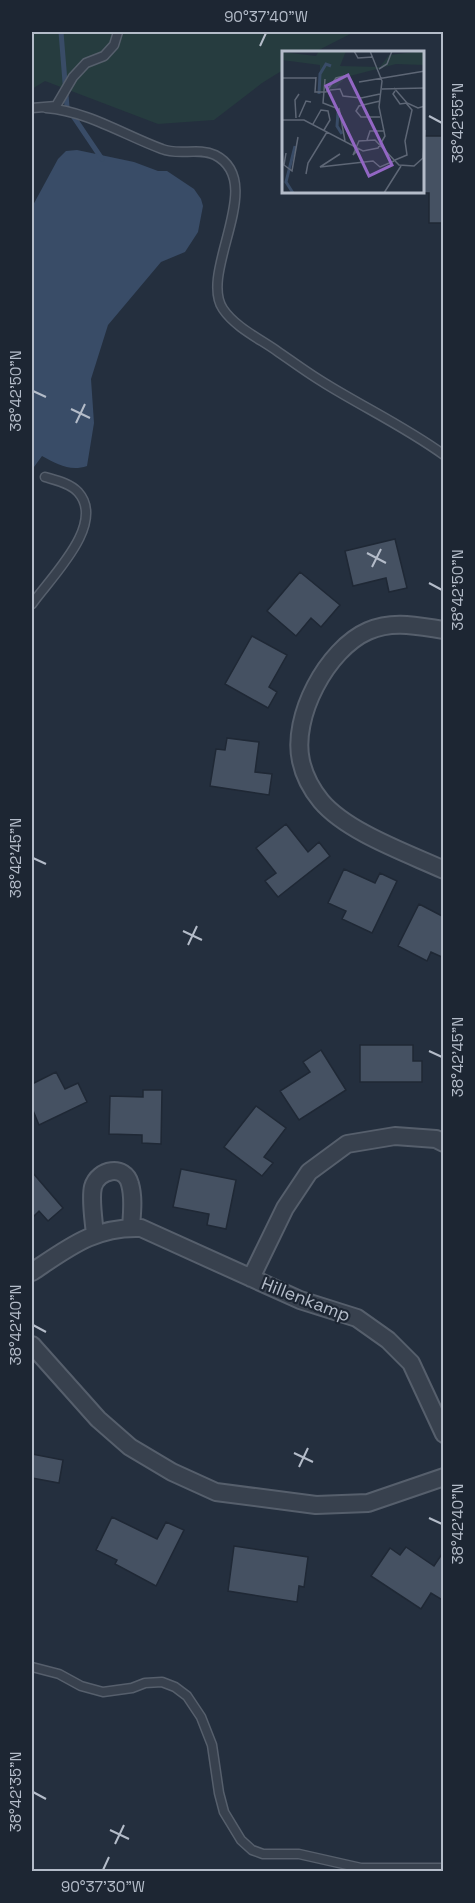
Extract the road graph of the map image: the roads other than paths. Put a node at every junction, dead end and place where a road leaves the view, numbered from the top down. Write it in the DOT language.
graph roads {
  1 [pos="118,32"];
  2 [pos="32,108"];
  3 [pos="46,108"];
  4 [pos="444,455"];
  5 [pos="45,477"];
  6 [pos="32,604"];
  7 [pos="444,630"];
  8 [pos="444,870"];
  9 [pos="444,1143"];
  10 [pos="131,1227"];
  11 [pos="95,1235"];
  12 [pos="32,1272"];
  13 [pos="251,1278"];
  14 [pos="33,1350"];
  15 [pos="444,1434"];
  16 [pos="444,1477"];
  17 [pos="32,1667"];
  18 [pos="444,1868"];
  1 -- 3 [label="lane"];
  2 -- 3 [label="lane"];
  3 -- 4 [label="lane"];
  5 -- 6 [label="lane"];
  7 -- 8 [label="street"];
  9 -- 13 [label="street"];
  10 -- 11 [label="street"];
  10 -- 11 [label="street"];
  10 -- 13 [label="street, Hillenkamp"];
  11 -- 12 [label="street"];
  13 -- 15 [label="street, Hillenkamp"];
  14 -- 16 [label="street"];
  17 -- 18 [label="lane"];
}
